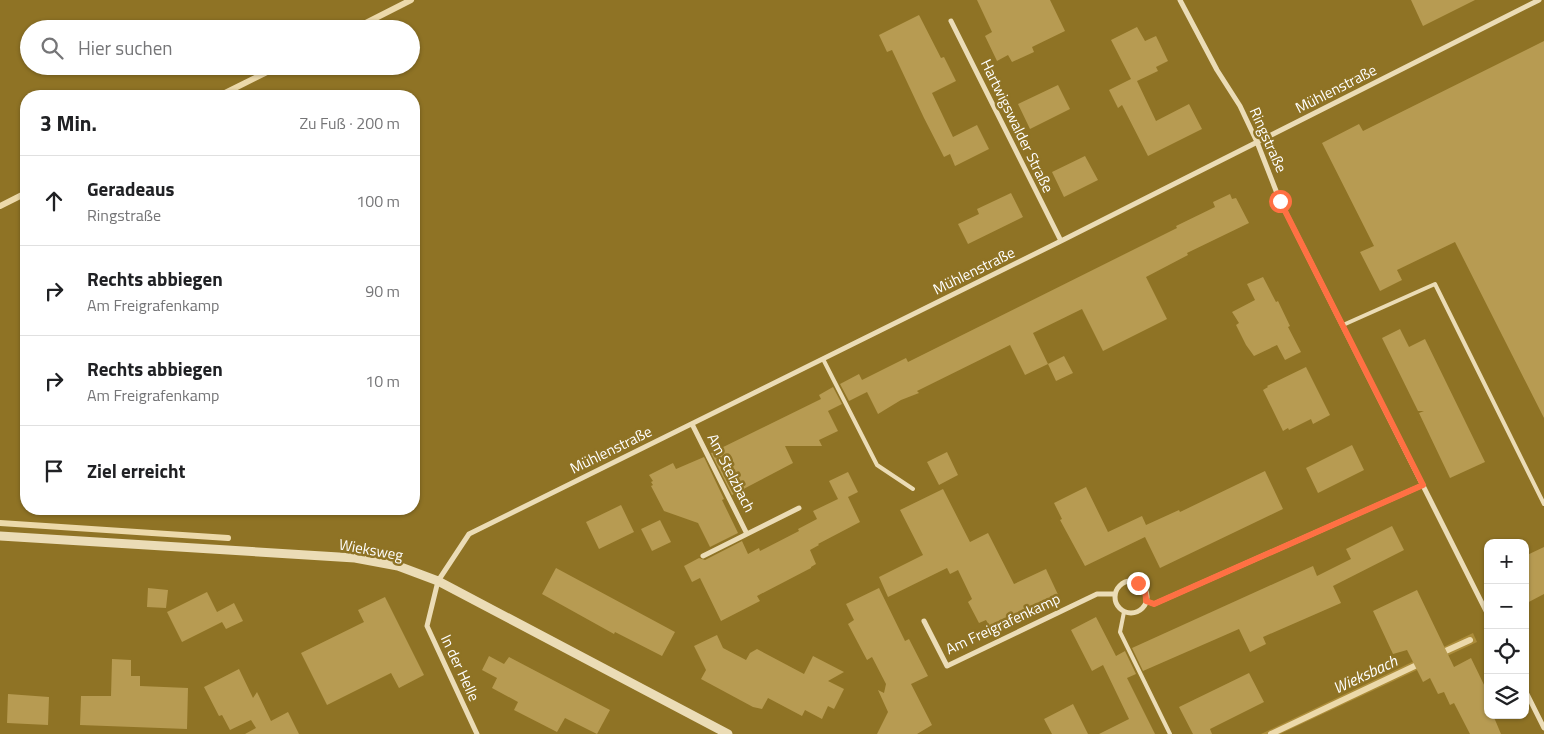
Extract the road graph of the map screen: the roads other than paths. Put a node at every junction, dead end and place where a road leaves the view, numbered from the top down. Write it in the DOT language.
graph roads {
  1 [pos="1180,0"];
  2 [pos="1539,0"];
  3 [pos="951,21"];
  4 [pos="1257,142"];
  5 [pos="1061,241"];
  6 [pos="1343,325"];
  7 [pos="823,359"];
  8 [pos="692,424"];
  9 [pos="1423,485"];
  10 [pos="913,489"];
  11 [pos="1544,504"];
  12 [pos="799,508"];
  13 [pos="748,534"];
  14 [pos="0,536"];
  15 [pos="703,556"];
  16 [pos="438,582"];
  17 [pos="1115,594"];
  18 [pos="1146,601"];
  19 [pos="1484,607"];
  20 [pos="1124,612"];
  21 [pos="924,621"];
  22 [pos="1529,698"];
  23 [pos="1544,728"];
  24 [pos="477,734"];
  25 [pos="728,734"];
  26 [pos="1170,734"];
  1 -- 4 [label="street, Ringstraße"];
  2 -- 4 [label="street, Mühlenstraße"];
  3 -- 5 [label="street, Hartwigswalder Straße"];
  4 -- 5 [label="street, Mühlenstraße"];
  4 -- 6 [label="street, Ringstraße"];
  5 -- 7 [label="street, Mühlenstraße"];
  6 -- 9 [label="street, Ringstraße"];
  6 -- 11 [label="lane"];
  7 -- 8 [label="street, Mühlenstraße"];
  7 -- 10 [label="lane"];
  8 -- 13 [label="street, Am Stelzbach"];
  8 -- 16 [label="street, Mühlenstraße"];
  9 -- 18 [label="street"];
  9 -- 19 [label="street, Ringstraße"];
  12 -- 13 [label="street, Am Stelzbach"];
  13 -- 15 [label="street, Am Stelzbach"];
  14 -- 16 [label="street, Wieksweg"];
  16 -- 24 [label="street, In der Helle"];
  16 -- 25 [label="street, Wieksweg"];
  17 -- 18 [label="street, Am Freigrafenkamp"];
  17 -- 20 [label="street"];
  17 -- 21 [label="street, Am Freigrafenkamp"];
  18 -- 20 [label="street"];
  20 -- 26 [label="lane"];
  22 -- 23 [label="street"];
}
